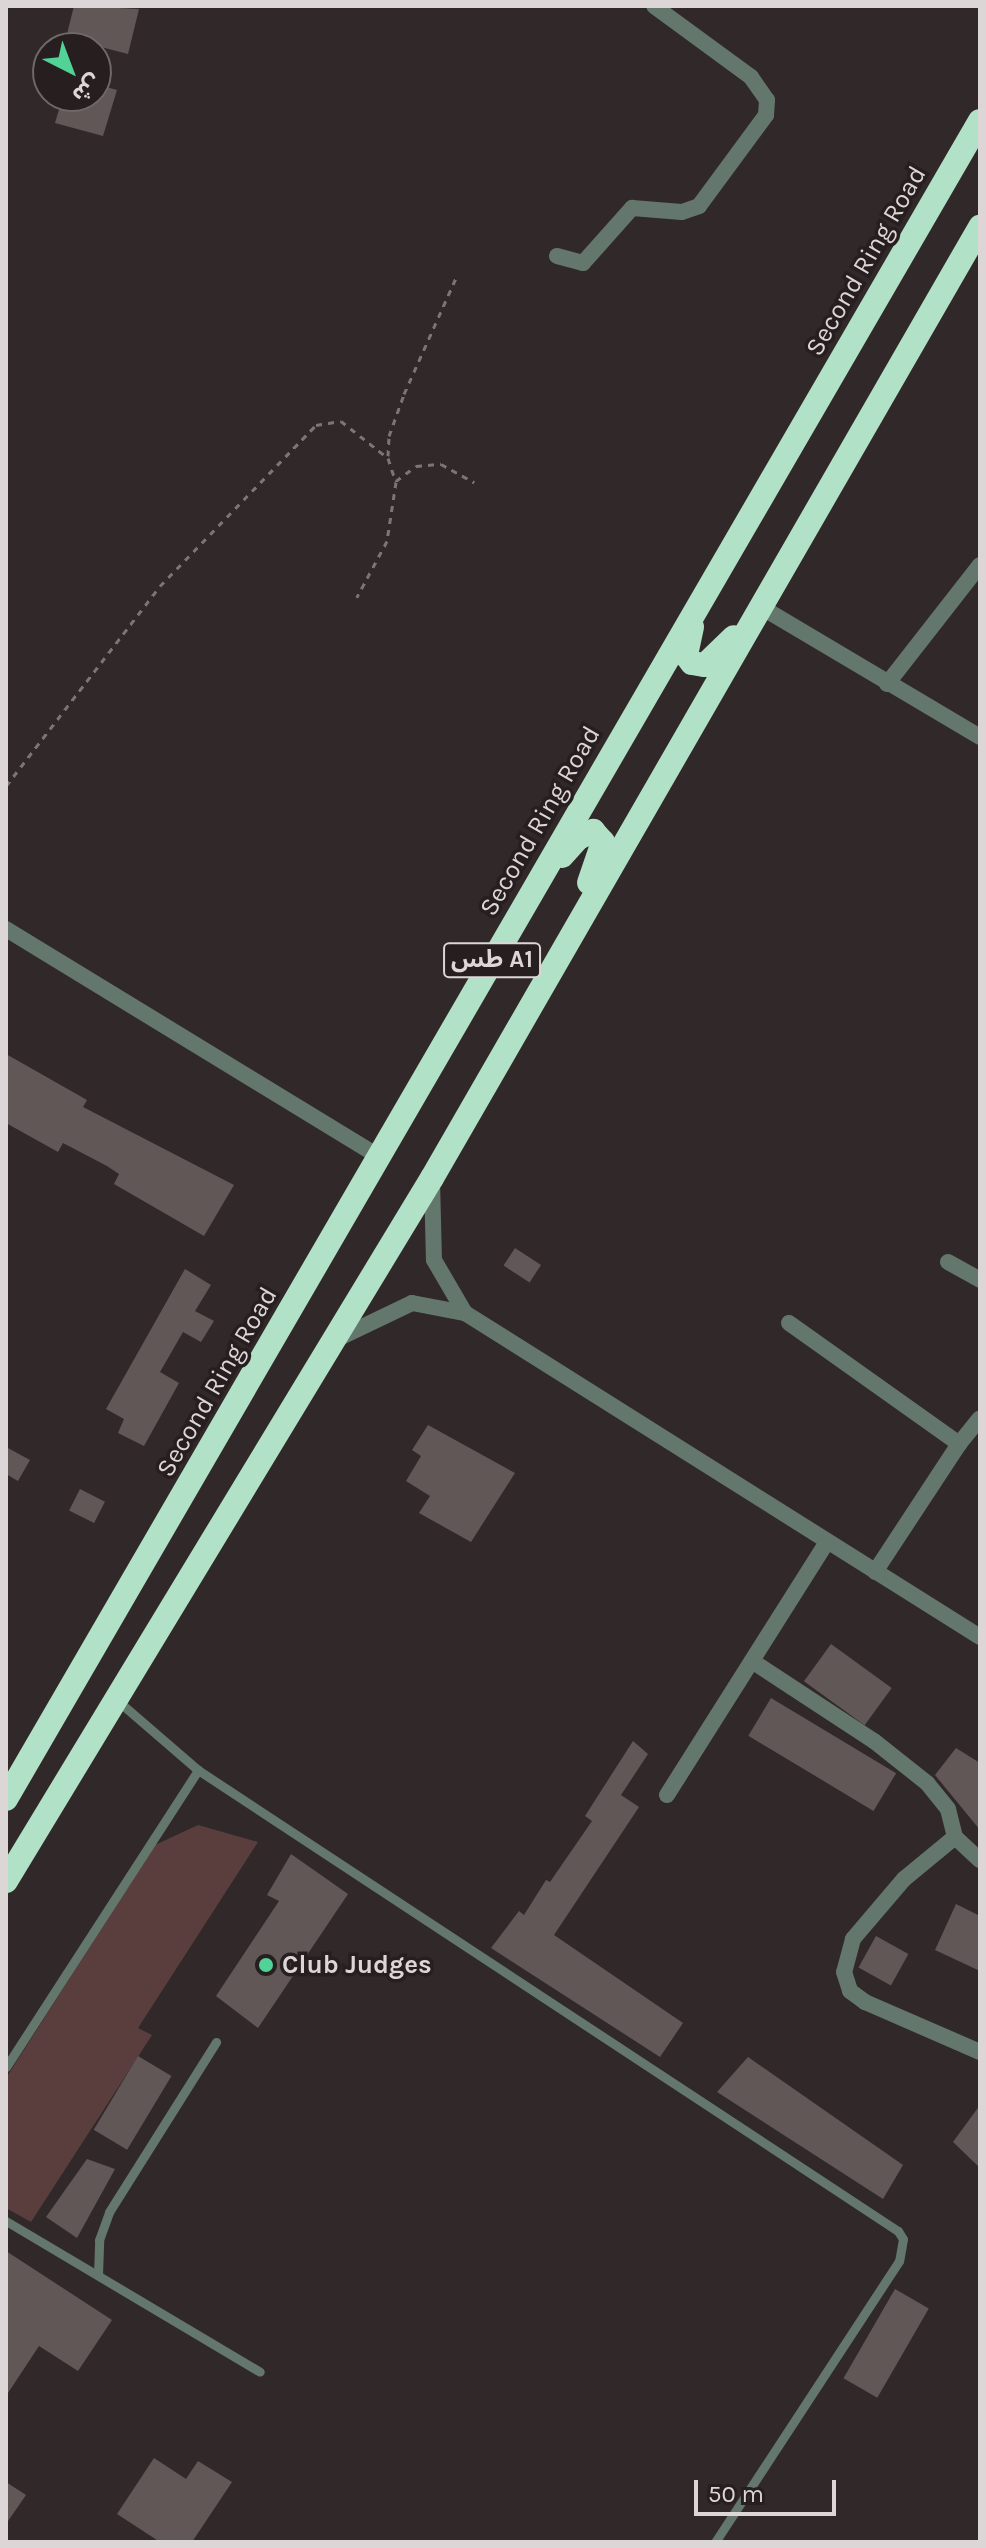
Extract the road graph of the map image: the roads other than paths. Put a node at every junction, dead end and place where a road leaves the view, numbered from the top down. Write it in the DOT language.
graph roads {
  1 [pos="654,6"];
  2 [pos="980,121"];
  3 [pos="976,242"];
  4 [pos="557,256"];
  5 [pos="980,565"];
  6 [pos="702,599"];
  7 [pos="761,607"];
  8 [pos="887,684"];
  9 [pos="980,737"];
  10 [pos="529,894"];
  11 [pos="6,929"];
  12 [pos="380,1157"];
  13 [pos="432,1178"];
  14 [pos="948,1262"];
  15 [pos="980,1280"];
  16 [pos="465,1313"];
  17 [pos="789,1323"];
  18 [pos="334,1341"];
  19 [pos="980,1418"];
  20 [pos="959,1444"];
  21 [pos="827,1542"];
  22 [pos="875,1572"];
  23 [pos="980,1637"];
  24 [pos="752,1661"];
  25 [pos="115,1699"];
  26 [pos="198,1770"];
  27 [pos="667,1795"];
  28 [pos="6,1799"];
  29 [pos="955,1837"];
  30 [pos="980,1860"];
  31 [pos="6,1881"];
  32 [pos="216,2042"];
  33 [pos="980,2052"];
  34 [pos="6,2067"];
  35 [pos="6,2221"];
  36 [pos="98,2275"];
  37 [pos="260,2372"];
  38 [pos="715,2542"];
  1 -- 4 [label="street"];
  2 -- 6 [label="highway, Second Ring Road / طس A1"];
  3 -- 7 [label="highway, طس A1"];
  5 -- 8 [label="street"];
  6 -- 7 [label="highway"];
  6 -- 10 [label="highway, Second Ring Road / طس A1"];
  7 -- 8 [label="street"];
  7 -- 13 [label="highway, طس A1"];
  8 -- 9 [label="street"];
  10 -- 12 [label="highway, Second Ring Road / طس A1"];
  10 -- 13 [label="highway"];
  11 -- 12 [label="street"];
  12 -- 28 [label="highway, Second Ring Road / طس A1"];
  13 -- 16 [label="street"];
  13 -- 18 [label="highway, طس A1"];
  14 -- 15 [label="street"];
  16 -- 18 [label="street"];
  16 -- 21 [label="street"];
  17 -- 20 [label="street"];
  18 -- 25 [label="highway, طس A1"];
  19 -- 20 [label="street"];
  20 -- 22 [label="street"];
  21 -- 22 [label="street"];
  21 -- 24 [label="street"];
  22 -- 23 [label="street"];
  24 -- 27 [label="street"];
  24 -- 29 [label="street"];
  25 -- 26 [label="lane"];
  25 -- 31 [label="highway, طس A1"];
  26 -- 34 [label="lane"];
  26 -- 38 [label="lane"];
  29 -- 30 [label="street"];
  29 -- 33 [label="street"];
  32 -- 36 [label="lane"];
  35 -- 36 [label="lane"];
  36 -- 37 [label="lane"];
}
